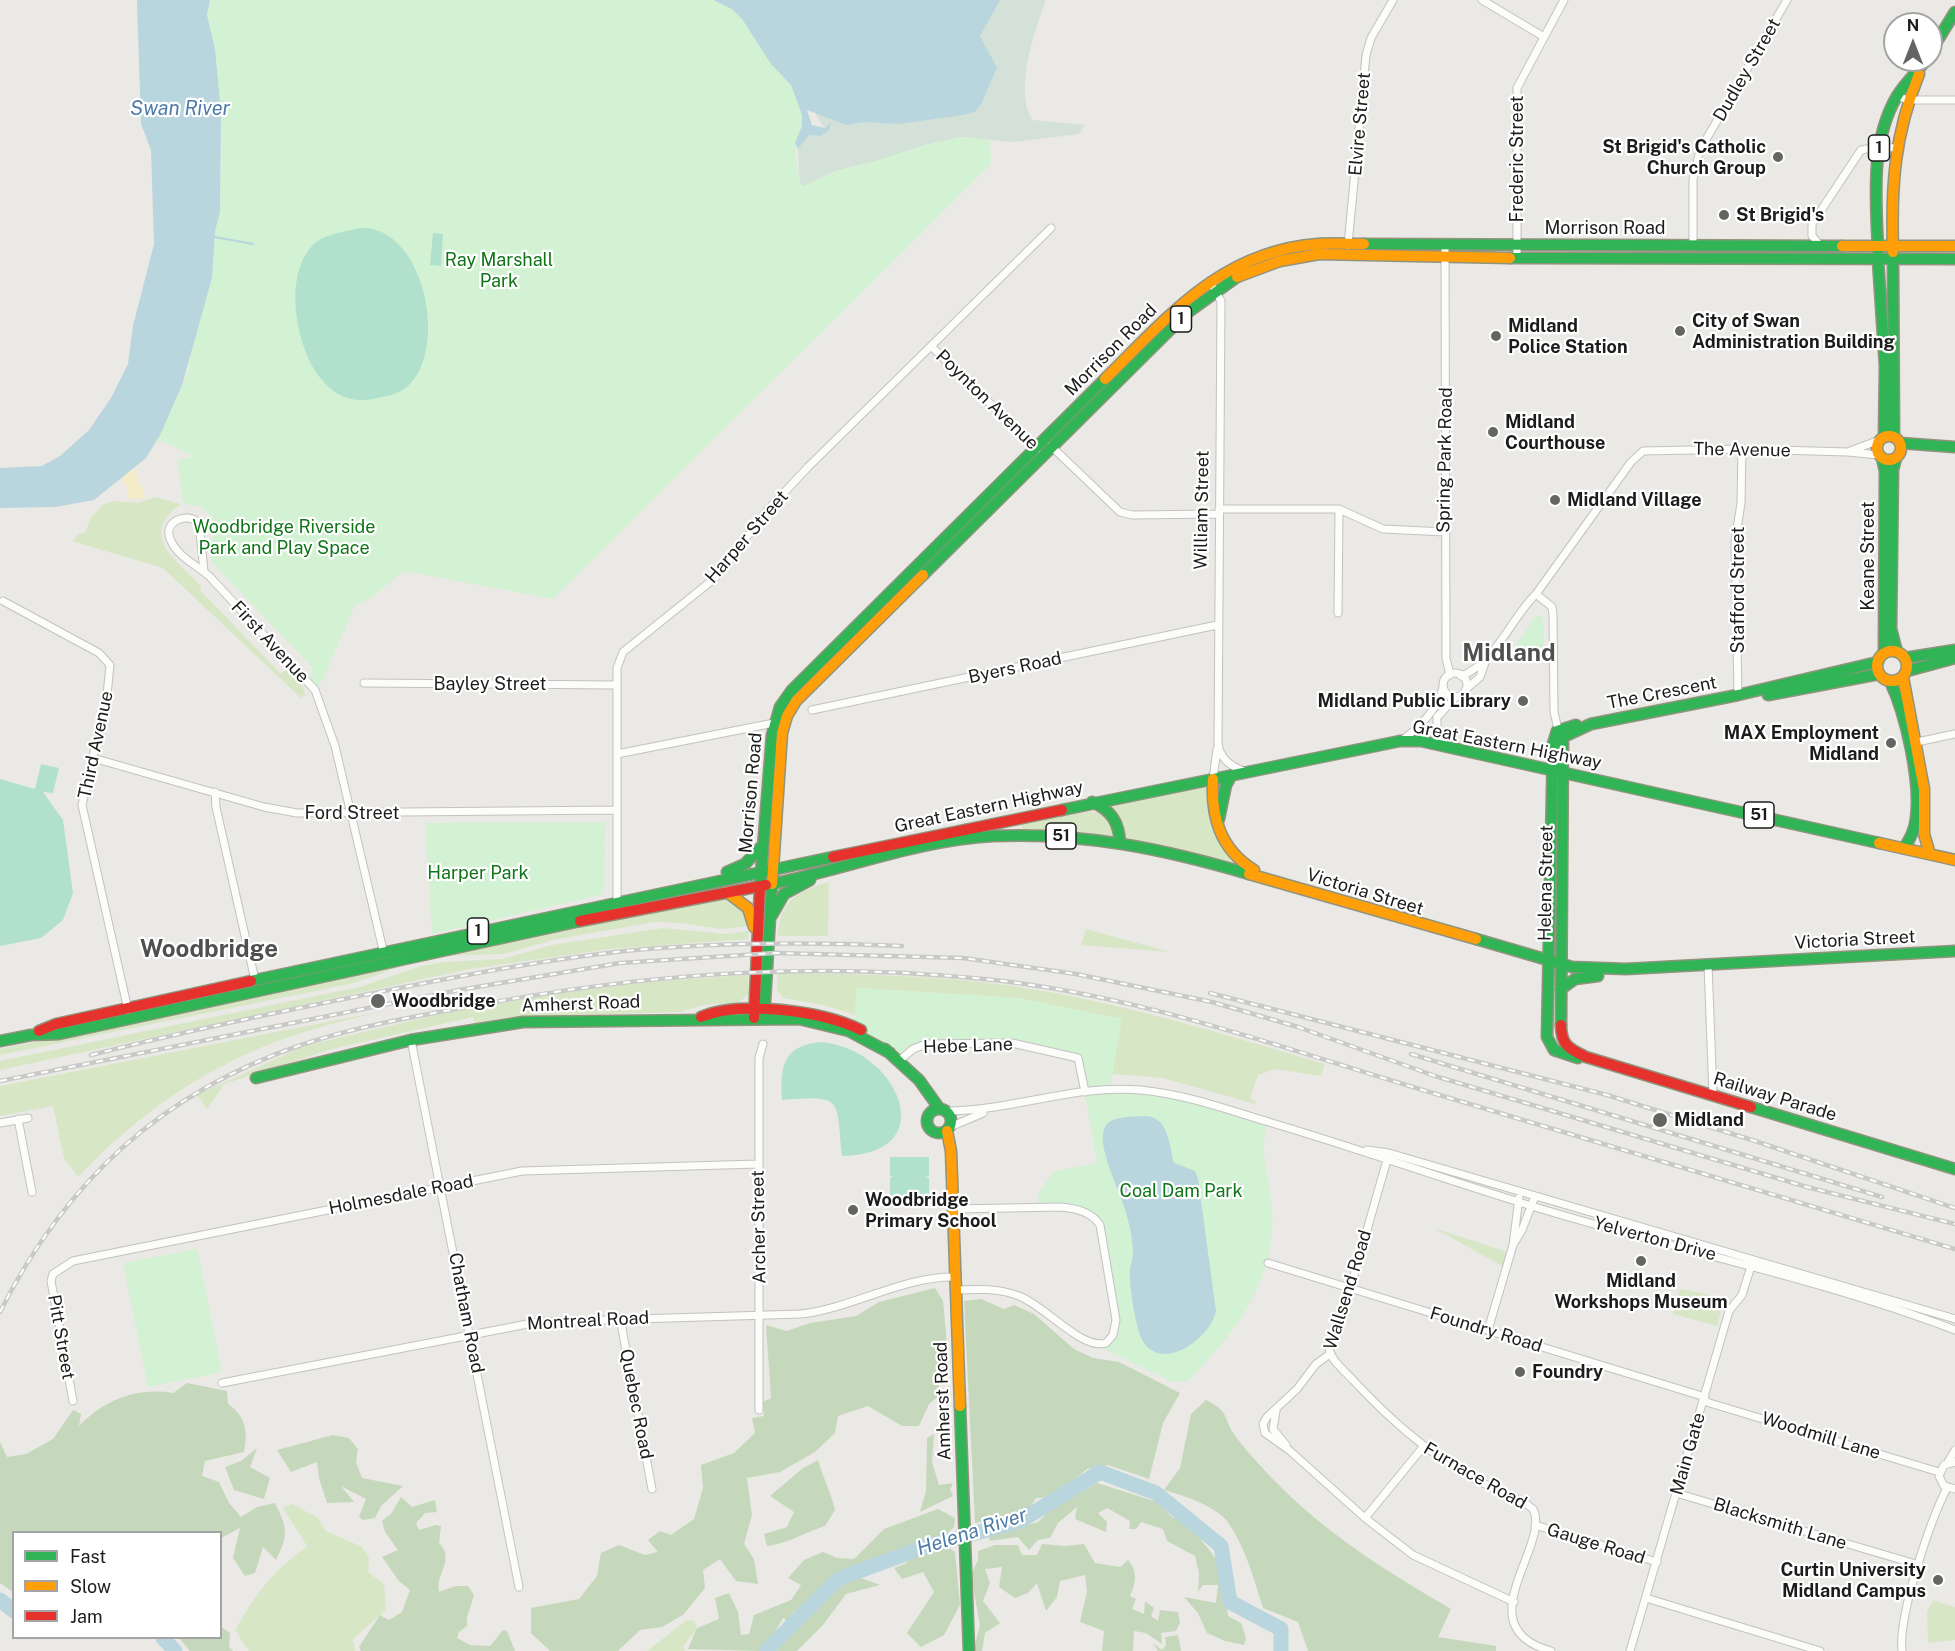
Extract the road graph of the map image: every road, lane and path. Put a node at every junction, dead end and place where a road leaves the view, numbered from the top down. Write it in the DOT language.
graph roads {
  1 [pos="1393,0"];
  2 [pos="1482,0"];
  3 [pos="1564,0"];
  4 [pos="1787,0"];
  5 [pos="1955,12"];
  6 [pos="1943,32"];
  7 [pos="1544,37"];
  8 [pos="1916,72"];
  9 [pos="1920,72"];
  10 [pos="1897,96"];
  11 [pos="1908,100"];
  12 [pos="1955,100"];
  13 [pos="1879,147"];
  14 [pos="1894,148"];
  15 [pos="1051,228"];
  16 [pos="1517,244"];
  17 [pos="1693,244"];
  18 [pos="1820,245"];
  19 [pos="1878,245"];
  20 [pos="1893,246"];
  21 [pos="1955,246"];
  22 [pos="1347,249"];
  23 [pos="1445,250"];
  24 [pos="1517,257"];
  25 [pos="1878,260"];
  26 [pos="1893,260"];
  27 [pos="1955,260"];
  28 [pos="1211,285"];
  29 [pos="931,346"];
  30 [pos="1889,439"];
  31 [pos="1044,447"];
  32 [pos="1929,447"];
  33 [pos="1955,447"];
  34 [pos="1742,449"];
  35 [pos="1848,452"];
  36 [pos="1881,457"];
  37 [pos="1897,457"];
  38 [pos="1339,509"];
  39 [pos="1219,511"];
  40 [pos="1445,532"];
  41 [pos="204,571"];
  42 [pos="1536,594"];
  43 [pos="3,601"];
  44 [pos="1338,613"];
  45 [pos="1217,625"];
  46 [pos="1955,650"];
  47 [pos="1901,655"];
  48 [pos="1487,658"];
  49 [pos="1881,658"];
  50 [pos="1955,658"];
  51 [pos="1879,674"];
  52 [pos="1905,674"];
  53 [pos="1450,675"];
  54 [pos="1461,676"];
  55 [pos="1890,681"];
  56 [pos="364,683"];
  57 [pos="617,685"];
  58 [pos="1443,686"];
  59 [pos="1466,690"];
  60 [pos="1738,695"];
  61 [pos="1456,697"];
  62 [pos="812,710"];
  63 [pos="779,722"];
  64 [pos="1560,734"];
  65 [pos="1955,734"];
  66 [pos="1400,741"];
  67 [pos="1910,743"];
  68 [pos="1218,744"];
  69 [pos="1446,747"];
  70 [pos="617,754"];
  71 [pos="93,758"];
  72 [pos="1557,771"];
  73 [pos="1249,772"];
  74 [pos="1232,776"];
  75 [pos="1213,779"];
  76 [pos="216,792"];
  77 [pos="1092,802"];
  78 [pos="617,810"];
  79 [pos="351,814"];
  80 [pos="1219,833"];
  81 [pos="1120,843"];
  82 [pos="762,847"];
  83 [pos="1904,848"];
  84 [pos="1930,854"];
  85 [pos="1955,860"];
  86 [pos="773,870"];
  87 [pos="760,872"];
  88 [pos="823,873"];
  89 [pos="713,882"];
  90 [pos="772,884"];
  91 [pos="760,886"];
  92 [pos="1289,886"];
  93 [pos="727,892"];
  94 [pos="617,900"];
  95 [pos="617,915"];
  96 [pos="770,918"];
  97 [pos="758,935"];
  98 [pos="1955,951"];
  99 [pos="384,957"];
  100 [pos="1549,962"];
  101 [pos="1708,964"];
  102 [pos="1561,965"];
  103 [pos="1626,969"];
  104 [pos="761,980"];
  105 [pos="256,985"];
  106 [pos="1561,989"];
  107 [pos="797,1011"];
  108 [pos="713,1012"];
  109 [pos="128,1014"];
  110 [pos="759,1015"];
  111 [pos="698,1018"];
  112 [pos="1547,1037"];
  113 [pos="1561,1037"];
  114 [pos="411,1040"];
  115 [pos="0,1041"];
  116 [pos="763,1044"];
  117 [pos="890,1053"];
  118 [pos="1586,1057"];
  119 [pos="899,1061"];
  120 [pos="256,1078"];
  121 [pos="919,1080"];
  122 [pos="1085,1092"];
  123 [pos="1713,1096"];
  124 [pos="994,1109"];
  125 [pos="943,1110"];
  126 [pos="928,1115"];
  127 [pos="28,1118"];
  128 [pos="18,1119"];
  129 [pos="0,1123"];
  130 [pos="944,1130"];
  131 [pos="1387,1157"];
  132 [pos="758,1164"];
  133 [pos="1955,1169"];
  134 [pos="441,1188"];
  135 [pos="1520,1191"];
  136 [pos="32,1192"];
  137 [pos="1535,1196"];
  138 [pos="1518,1202"];
  139 [pos="1532,1207"];
  140 [pos="953,1209"];
  141 [pos="1513,1245"];
  142 [pos="1268,1263"];
  143 [pos="1752,1263"];
  144 [pos="53,1274"];
  145 [pos="955,1277"];
  146 [pos="1350,1288"];
  147 [pos="955,1290"];
  148 [pos="760,1316"];
  149 [pos="620,1318"];
  150 [pos="1955,1319"];
  151 [pos="1488,1330"];
  152 [pos="1955,1330"];
  153 [pos="470,1335"];
  154 [pos="1330,1354"];
  155 [pos="222,1383"];
  156 [pos="1704,1399"];
  157 [pos="73,1401"];
  158 [pos="759,1410"];
  159 [pos="1422,1447"];
  160 [pos="1955,1449"];
  161 [pos="1952,1462"];
  162 [pos="1939,1472"];
  163 [pos="652,1489"];
  164 [pos="1951,1489"];
  165 [pos="1676,1493"];
  166 [pos="1365,1518"];
  167 [pos="1535,1525"];
  168 [pos="1656,1562"];
  169 [pos="1919,1565"];
  170 [pos="519,1587"];
  171 [pos="1646,1598"];
  172 [pos="1514,1602"];
  173 [pos="969,1651"];
  174 [pos="1551,1651"];
  175 [pos="1630,1651"];
  176 [pos="1820,1651"];
  177 [pos="1902,1651"];
  1 -- 22 [label="street, Elvire Street"];
  2 -- 7 [label="street"];
  3 -- 7 [label="street, Frederic Street"];
  4 -- 17 [label="street, Dudley Street"];
  5 -- 6 [label="main road"];
  7 -- 16 [label="street, Frederic Street"];
  8 -- 10 [label="main road, 1"];
  9 -- 11 [label="main road, 1"];
  10 -- 11 [label="street"];
  10 -- 13 [label="main road, 1"];
  11 -- 12 [label="street"];
  11 -- 14 [label="main road, 1"];
  13 -- 14 [label="street"];
  13 -- 18 [label="street"];
  13 -- 19 [label="main road, 1"];
  14 -- 20 [label="main road, 1"];
  15 -- 29 [label="street, Harper Street"];
  16 -- 17 [label="main road, Morrison Road / 1"];
  16 -- 23 [label="main road, Morrison Road / 1"];
  16 -- 24 [label="street, Frederic Street"];
  17 -- 18 [label="main road, Morrison Road / 1"];
  18 -- 19 [label="main road, Morrison Road / 1"];
  19 -- 20 [label="main road, Morrison Road / 1"];
  19 -- 25 [label="main road"];
  20 -- 21 [label="main road, Morrison Road"];
  20 -- 26 [label="main road, 1"];
  22 -- 23 [label="main road, Morrison Road / 1"];
  22 -- 28 [label="main road, Morrison Road / 1"];
  23 -- 24 [label="main road, Morrison Road / 1"];
  23 -- 40 [label="street, Spring Park Road"];
  24 -- 25 [label="main road, Morrison Road / 1"];
  25 -- 26 [label="main road, Morrison Road / 1"];
  25 -- 30 [label="main road"];
  26 -- 27 [label="main road, Morrison Road"];
  26 -- 30 [label="main road"];
  28 -- 31 [label="main road, Morrison Road / 1"];
  28 -- 39 [label="street, William Street"];
  29 -- 31 [label="street, Poynton Avenue"];
  29 -- 57 [label="street, Harper Street"];
  30 -- 32 [label="main road"];
  30 -- 35 [label="street, The Avenue"];
  30 -- 36 [label="main road, Keane Street"];
  30 -- 37 [label="main road, Keane Street"];
  31 -- 39 [label="street, Poynton Avenue"];
  31 -- 63 [label="main road, Morrison Road / 1"];
  32 -- 33 [label="main road"];
  32 -- 37 [label="main road"];
  34 -- 35 [label="street, The Avenue"];
  34 -- 42 [label="street, The Avenue"];
  34 -- 60 [label="street, Stafford Street"];
  35 -- 36 [label="street, The Avenue"];
  36 -- 37 [label="main road"];
  36 -- 49 [label="main road, Keane Street"];
  37 -- 47 [label="main road, Keane Street"];
  38 -- 39 [label="street, Poynton Avenue"];
  38 -- 40 [label="street, Poynton Avenue"];
  38 -- 44 [label="street"];
  39 -- 45 [label="street, William Street"];
  40 -- 53 [label="street, Spring Park Road"];
  41 -- 41 [label="street, First Avenue"];
  41 -- 79 [label="street, First Avenue"];
  42 -- 48 [label="street"];
  42 -- 64 [label="street, Helena Street"];
  43 -- 71 [label="street, Third Avenue"];
  45 -- 62 [label="street, Byers Road"];
  45 -- 68 [label="street, William Street"];
  46 -- 47 [label="main road"];
  47 -- 49 [label="main road, The Crescent"];
  47 -- 52 [label="main road, Keane Street"];
  48 -- 54 [label="street"];
  48 -- 59 [label="street"];
  49 -- 51 [label="main road, Keane Street"];
  49 -- 60 [label="main road, The Crescent"];
  50 -- 52 [label="main road"];
  51 -- 55 [label="main road"];
  51 -- 60 [label="main road, The Crescent"];
  52 -- 55 [label="main road"];
  52 -- 67 [label="main road"];
  53 -- 54 [label="street"];
  53 -- 58 [label="street"];
  54 -- 59 [label="street"];
  55 -- 67 [label="main road"];
  56 -- 57 [label="street, Bayley Street"];
  57 -- 70 [label="street, Harper Street"];
  58 -- 61 [label="street"];
  58 -- 66 [label="street"];
  59 -- 61 [label="street"];
  60 -- 64 [label="main road, The Crescent"];
  61 -- 69 [label="street"];
  63 -- 70 [label="street"];
  63 -- 82 [label="main road, Morrison Road / 1"];
  63 -- 86 [label="main road, Morrison Road / 1"];
  64 -- 72 [label="main road, Helena Street"];
  65 -- 67 [label="street"];
  66 -- 69 [label="main road, Great Eastern Highway / 51"];
  66 -- 73 [label="main road, Great Eastern Highway / 51"];
  67 -- 83 [label="main road"];
  67 -- 84 [label="main road"];
  68 -- 73 [label="street"];
  68 -- 75 [label="street, William Street"];
  69 -- 72 [label="main road, Great Eastern Highway / 51"];
  70 -- 78 [label="street, Harper Street"];
  71 -- 76 [label="street, Ford Street"];
  71 -- 109 [label="street, Third Avenue"];
  72 -- 83 [label="main road, Great Eastern Highway / 51"];
  72 -- 100 [label="main road, Helena Street"];
  72 -- 102 [label="main road, Helena Street"];
  73 -- 74 [label="main road, Great Eastern Highway / 51"];
  74 -- 75 [label="main road, Great Eastern Highway / 51"];
  74 -- 80 [label="main road"];
  75 -- 77 [label="main road, Great Eastern Highway / 51"];
  75 -- 80 [label="main road, William Street"];
  76 -- 79 [label="street, Ford Street"];
  76 -- 105 [label="street"];
  77 -- 81 [label="main road"];
  77 -- 86 [label="main road, Great Eastern Highway / 51"];
  78 -- 79 [label="street, Ford Street"];
  78 -- 94 [label="street, Harper Street"];
  79 -- 99 [label="street, First Avenue"];
  80 -- 92 [label="main road, William Street"];
  81 -- 88 [label="main road, Victoria Street / 51"];
  81 -- 92 [label="main road, Victoria Street / 51"];
  82 -- 87 [label="main road, Morrison Road / 1"];
  82 -- 89 [label="main road"];
  83 -- 84 [label="main road, Great Eastern Highway / 51"];
  84 -- 85 [label="main road, Great Eastern Highway / 51"];
  86 -- 87 [label="main road, Great Eastern Highway / 51"];
  86 -- 90 [label="main road, Morrison Road / 1"];
  87 -- 89 [label="main road, Great Eastern Highway / 1"];
  87 -- 91 [label="main road, Morrison Road / 1"];
  88 -- 90 [label="main road, Victoria Street / 51"];
  88 -- 96 [label="main road"];
  89 -- 94 [label="main road, Great Eastern Highway / 1"];
  90 -- 91 [label="main road, Great Eastern Highway / 1"];
  90 -- 96 [label="main road, Morrison Road"];
  91 -- 93 [label="main road, Great Eastern Highway / 1"];
  91 -- 97 [label="main road, Morrison Road"];
  92 -- 100 [label="main road, Victoria Street / 51"];
  93 -- 95 [label="main road, Great Eastern Highway / 1"];
  93 -- 97 [label="main road"];
  94 -- 95 [label="street, Harper Street"];
  94 -- 99 [label="main road, Great Eastern Highway / 1"];
  95 -- 99 [label="main road, Great Eastern Highway / 1"];
  96 -- 104 [label="main road, Morrison Road"];
  97 -- 104 [label="main road, Morrison Road"];
  98 -- 101 [label="main road, Victoria Street / 51"];
  99 -- 105 [label="main road, Great Eastern Highway / 1"];
  100 -- 102 [label="main road, Victoria Street / 51"];
  100 -- 112 [label="main road, Helena Street"];
  101 -- 103 [label="main road, Victoria Street / 51"];
  101 -- 123 [label="street"];
  102 -- 103 [label="main road, Victoria Street / 51"];
  102 -- 106 [label="main road, Helena Street"];
  103 -- 106 [label="main road"];
  104 -- 107 [label="main road"];
  104 -- 108 [label="main road"];
  104 -- 110 [label="main road, Morrison Road"];
  105 -- 109 [label="main road, Great Eastern Highway / 1"];
  106 -- 113 [label="main road, Helena Street"];
  107 -- 110 [label="main road, Amherst Road"];
  107 -- 117 [label="main road, Amherst Road"];
  108 -- 110 [label="main road, Amherst Road"];
  108 -- 111 [label="main road, Amherst Road"];
  109 -- 115 [label="main road, Great Eastern Highway / 1"];
  110 -- 111 [label="main road, Amherst Road"];
  110 -- 117 [label="main road, Amherst Road"];
  111 -- 114 [label="main road, Amherst Road"];
  112 -- 118 [label="main road, Railway Parade"];
  113 -- 118 [label="main road, Railway Parade"];
  114 -- 120 [label="main road, Amherst Road"];
  114 -- 134 [label="street, Chatham Road"];
  116 -- 132 [label="street, Archer Street"];
  117 -- 119 [label="main road, Amherst Road"];
  118 -- 123 [label="main road, Railway Parade"];
  119 -- 121 [label="main road, Amherst Road"];
  119 -- 122 [label="street, Hebe Lane"];
  121 -- 125 [label="main road, Amherst Road"];
  121 -- 126 [label="main road"];
  122 -- 124 [label="street, Yelverton Drive"];
  122 -- 131 [label="street, Yelverton Drive"];
  123 -- 133 [label="main road, Railway Parade"];
  124 -- 125 [label="street, Yelverton Drive"];
  124 -- 130 [label="street, Yelverton Drive"];
  125 -- 126 [label="main road"];
  125 -- 130 [label="main road"];
  126 -- 130 [label="main road"];
  127 -- 128 [label="street"];
  128 -- 129 [label="street"];
  128 -- 136 [label="street"];
  130 -- 140 [label="main road, Amherst Road"];
  131 -- 135 [label="street, Yelverton Drive"];
  131 -- 138 [label="street, Yelverton Drive"];
  131 -- 146 [label="street, Wallsend Road"];
  132 -- 134 [label="street, Holmesdale Road"];
  132 -- 148 [label="street, Archer Street"];
  134 -- 144 [label="street, Holmesdale Road"];
  134 -- 153 [label="street, Chatham Road"];
  135 -- 137 [label="street, Yelverton Drive"];
  135 -- 138 [label="street"];
  137 -- 139 [label="street"];
  137 -- 143 [label="street, Yelverton Drive"];
  138 -- 139 [label="street, Yelverton Drive"];
  138 -- 141 [label="street"];
  139 -- 141 [label="street"];
  139 -- 143 [label="street, Yelverton Drive"];
  140 -- 145 [label="main road, Amherst Road"];
  140 -- 147 [label="street"];
  141 -- 151 [label="street"];
  142 -- 146 [label="street, Foundry Road"];
  143 -- 150 [label="street, Yelverton Drive"];
  143 -- 152 [label="street, Yelverton Drive"];
  143 -- 156 [label="street, Main Gate"];
  144 -- 157 [label="street, Pitt Street"];
  145 -- 147 [label="main road, Amherst Road"];
  145 -- 148 [label="street, Montreal Road"];
  146 -- 151 [label="street, Foundry Road"];
  146 -- 154 [label="street, Wallsend Road"];
  147 -- 173 [label="main road, Amherst Road"];
  148 -- 149 [label="street, Montreal Road"];
  148 -- 158 [label="street, Archer Street"];
  149 -- 153 [label="street, Montreal Road"];
  149 -- 163 [label="street, Quebec Road"];
  151 -- 156 [label="street, Foundry Road"];
  153 -- 155 [label="street, Montreal Road"];
  153 -- 170 [label="street, Chatham Road"];
  154 -- 159 [label="street, Furnace Road"];
  154 -- 166 [label="street, Wallsend Road"];
  156 -- 162 [label="street, Woodmill Lane"];
  156 -- 165 [label="street, Main Gate"];
  159 -- 166 [label="street"];
  159 -- 167 [label="street, Furnace Road"];
  160 -- 161 [label="street"];
  161 -- 162 [label="street"];
  162 -- 164 [label="street"];
  164 -- 169 [label="street"];
  165 -- 168 [label="street, Main Gate"];
  165 -- 169 [label="street, Blacksmith Lane"];
  166 -- 172 [label="street, Wallsend Road"];
  167 -- 168 [label="street, Gauge Road"];
  167 -- 172 [label="street"];
  168 -- 171 [label="street, Main Gate"];
  169 -- 177 [label="street"];
  171 -- 175 [label="street, Main Gate"];
  171 -- 176 [label="street"];
  172 -- 174 [label="street"];
}
